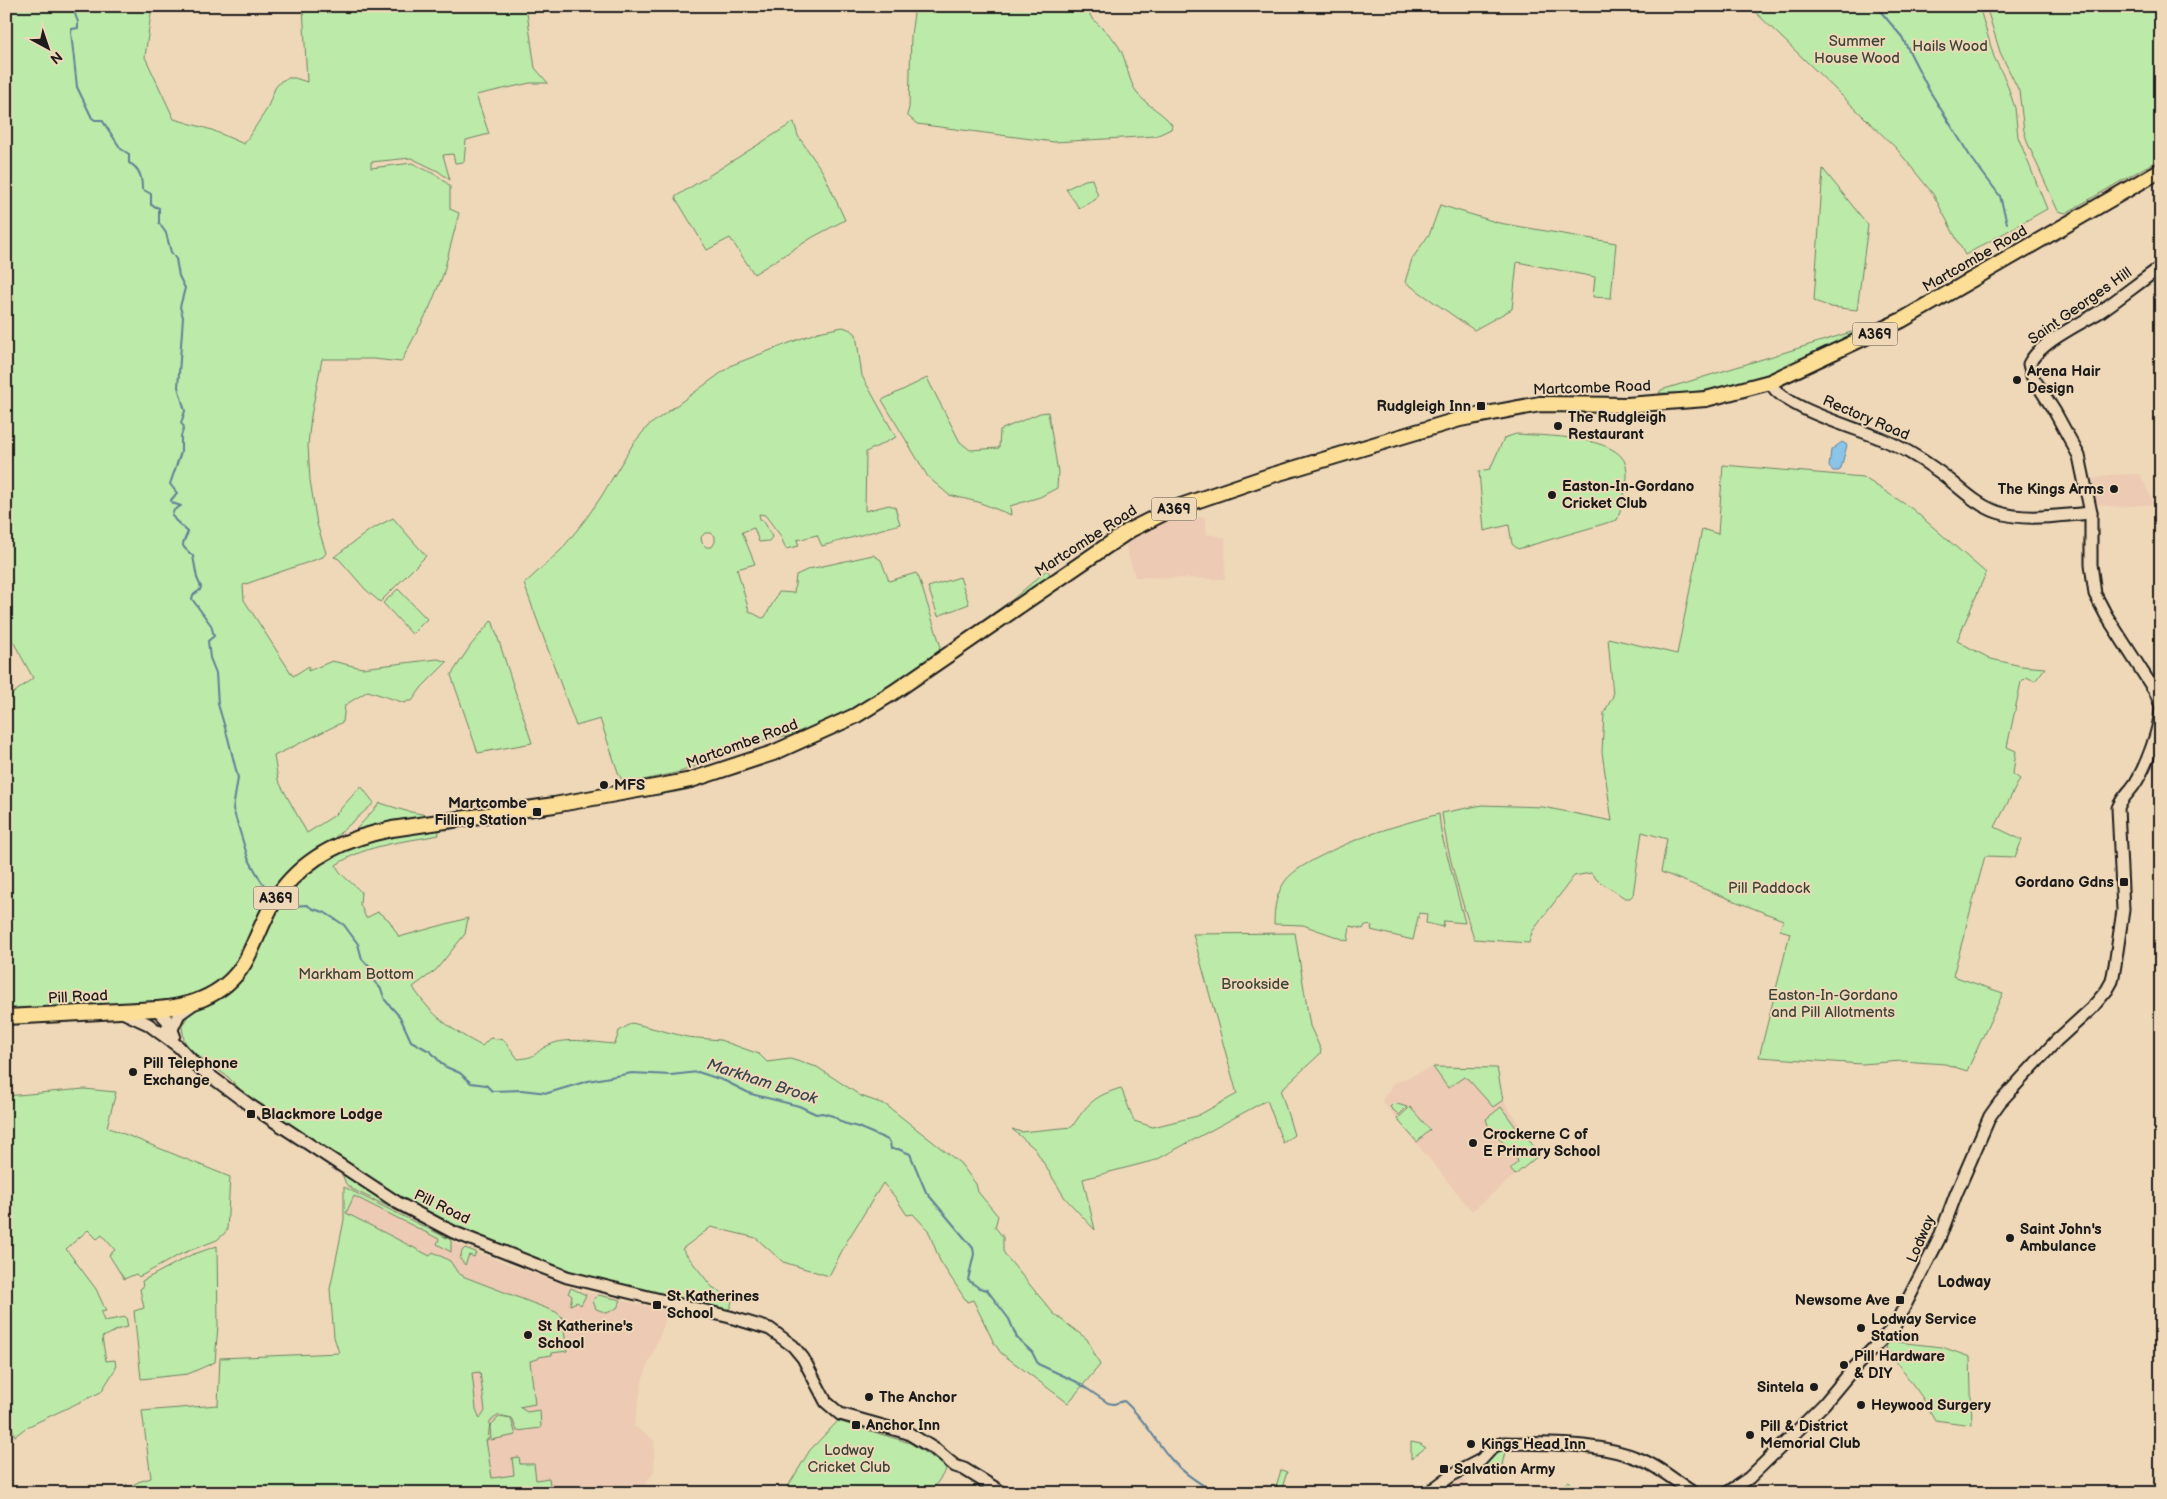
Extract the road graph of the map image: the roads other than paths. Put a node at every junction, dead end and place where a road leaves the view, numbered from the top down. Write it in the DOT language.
graph roads {
  1 [pos="2161,170"];
  2 [pos="2161,266"];
  3 [pos="1770,382"];
  4 [pos="2091,513"];
  5 [pos="2161,707"];
  6 [pos="193,1004"];
  7 [pos="153,1010"];
  8 [pos="120,1011"];
  9 [pos="6,1017"];
  10 [pos="148,1024"];
  11 [pos="172,1029"];
  12 [pos="159,1032"];
  13 [pos="179,1047"];
  14 [pos="1730,1492"];
  15 [pos="1003,1493"];
  16 [pos="1428,1493"];
  17 [pos="1694,1493"];
  1 -- 3 [label="main road, Martcombe Road / A369"];
  2 -- 4 [label="street, Saint Georges Hill"];
  3 -- 4 [label="street, Rectory Road"];
  3 -- 6 [label="main road, Martcombe Road / A369"];
  4 -- 5 [label="street"];
  5 -- 14 [label="street, Lodway"];
  6 -- 7 [label="main road, Martcombe Road / A369"];
  6 -- 11 [label="street"];
  7 -- 8 [label="main road, Martcombe Road / A369"];
  7 -- 10 [label="street"];
  7 -- 11 [label="street, Pill Road"];
  8 -- 9 [label="main road, Pill Road / A369"];
  8 -- 10 [label="street, Pill Road"];
  10 -- 12 [label="street, Pill Road"];
  11 -- 12 [label="street"];
  11 -- 13 [label="street, Pill Road"];
  12 -- 13 [label="street, Pill Road"];
  13 -- 15 [label="street, Pill Road"];
  16 -- 17 [label="street"];
}
